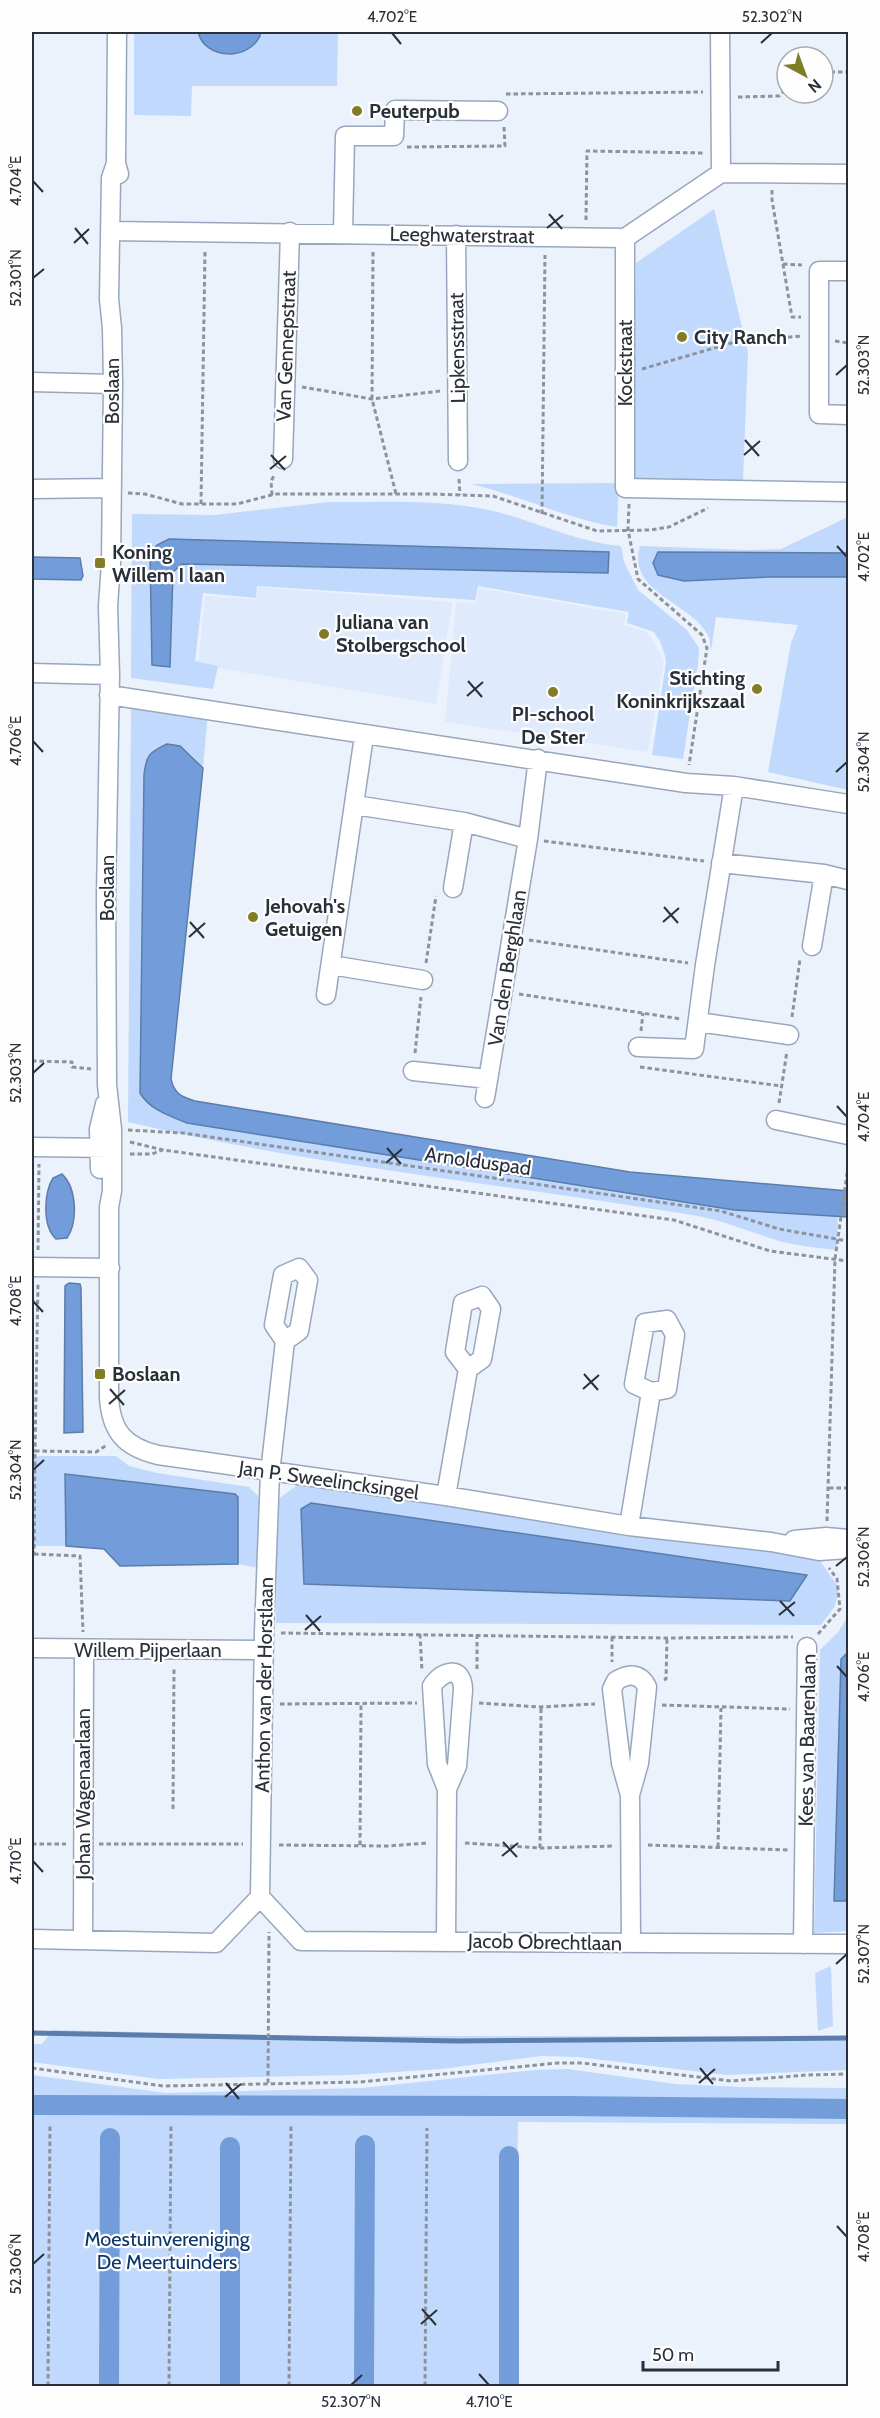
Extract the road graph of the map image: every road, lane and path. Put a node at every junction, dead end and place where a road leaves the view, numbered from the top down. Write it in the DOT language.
graph roads {
  1 [pos="117,32"];
  2 [pos="720,32"];
  3 [pos="720,95"];
  4 [pos="775,96"];
  5 [pos="498,111"];
  6 [pos="394,136"];
  7 [pos="721,153"];
  8 [pos="721,173"];
  9 [pos="773,173"];
  10 [pos="849,174"];
  11 [pos="115,231"];
  12 [pos="205,231"];
  13 [pos="290,232"];
  14 [pos="344,233"];
  15 [pos="373,234"];
  16 [pos="456,235"];
  17 [pos="545,237"];
  18 [pos="586,237"];
  19 [pos="625,238"];
  20 [pos="849,271"];
  21 [pos="819,318"];
  22 [pos="819,339"];
  23 [pos="849,343"];
  24 [pos="625,374"];
  25 [pos="32,382"];
  26 [pos="113,384"];
  27 [pos="285,385"];
  28 [pos="458,389"];
  29 [pos="372,399"];
  30 [pos="849,415"];
  31 [pos="283,459"];
  32 [pos="458,461"];
  33 [pos="625,488"];
  34 [pos="32,489"];
  35 [pos="111,490"];
  36 [pos="849,492"];
  37 [pos="396,494"];
  38 [pos="201,504"];
  39 [pos="712,506"];
  40 [pos="542,514"];
  41 [pos="628,530"];
  42 [pos="32,673"];
  43 [pos="110,675"];
  44 [pos="109,695"];
  45 [pos="364,736"];
  46 [pos="538,759"];
  47 [pos="686,783"];
  48 [pos="734,786"];
  49 [pos="849,804"];
  50 [pos="355,805"];
  51 [pos="464,822"];
  52 [pos="528,839"];
  53 [pos="721,863"];
  54 [pos="824,874"];
  55 [pos="849,880"];
  56 [pos="453,888"];
  57 [pos="33,895"];
  58 [pos="32,902"];
  59 [pos="512,937"];
  60 [pos="812,946"];
  61 [pos="331,964"];
  62 [pos="705,965"];
  63 [pos="423,980"];
  64 [pos="503,992"];
  65 [pos="326,995"];
  66 [pos="698,1022"];
  67 [pos="789,1035"];
  68 [pos="638,1047"];
  69 [pos="32,1061"];
  70 [pos="107,1071"];
  71 [pos="413,1071"];
  72 [pos="488,1079"];
  73 [pos="485,1098"];
  74 [pos="108,1100"];
  75 [pos="776,1120"];
  76 [pos="112,1129"];
  77 [pos="849,1135"];
  78 [pos="35,1147"];
  79 [pos="106,1148"];
  80 [pos="163,1150"];
  81 [pos="849,1167"];
  82 [pos="839,1240"];
  83 [pos="849,1241"];
  84 [pos="835,1259"];
  85 [pos="849,1261"];
  86 [pos="34,1267"];
  87 [pos="110,1268"];
  88 [pos="285,1341"];
  89 [pos="468,1369"];
  90 [pos="651,1392"];
  91 [pos="121,1436"];
  92 [pos="33,1450"];
  93 [pos="270,1473"];
  94 [pos="829,1488"];
  95 [pos="849,1488"];
  96 [pos="446,1496"];
  97 [pos="629,1526"];
  98 [pos="849,1539"];
  99 [pos="826,1544"];
  100 [pos="849,1549"];
  101 [pos="33,1554"];
  102 [pos="420,1635"];
  103 [pos="477,1635"];
  104 [pos="612,1637"];
  105 [pos="667,1638"];
  106 [pos="264,1641"];
  107 [pos="800,1642"];
  108 [pos="32,1648"];
  109 [pos="84,1649"];
  110 [pos="174,1650"];
  111 [pos="616,1681"];
  112 [pos="432,1692"];
  113 [pos="463,1693"];
  114 [pos="646,1696"];
  115 [pos="614,1703"];
  116 [pos="263,1704"];
  117 [pos="361,1705"];
  118 [pos="541,1707"];
  119 [pos="721,1708"];
  120 [pos="806,1710"];
  121 [pos="447,1789"];
  122 [pos="630,1795"];
  123 [pos="173,1809"];
  124 [pos="448,1842"];
  125 [pos="32,1844"];
  126 [pos="83,1844"];
  127 [pos="260,1844"];
  128 [pos="360,1845"];
  129 [pos="630,1845"];
  130 [pos="718,1847"];
  131 [pos="540,1848"];
  132 [pos="804,1850"];
  133 [pos="260,1897"];
  134 [pos="275,1914"];
  135 [pos="32,1939"];
  136 [pos="82,1940"];
  137 [pos="446,1941"];
  138 [pos="631,1943"];
  139 [pos="803,1944"];
  140 [pos="849,1944"];
  141 [pos="32,2068"];
  142 [pos="849,2074"];
  143 [pos="268,2084"];
  144 [pos="50,2124"];
  145 [pos="171,2125"];
  146 [pos="291,2126"];
  147 [pos="427,2128"];
  148 [pos="48,2386"];
  149 [pos="169,2386"];
  150 [pos="290,2386"];
  151 [pos="425,2386"];
  1 -- 11 [label="street, Boslaan"];
  2 -- 3 [label="street"];
  3 -- 4 [label="path"];
  3 -- 5 [label="path"];
  3 -- 7 [label="street"];
  5 -- 6 [label="street"];
  5 -- 6 [label="path"];
  6 -- 14 [label="street"];
  7 -- 8 [label="street"];
  7 -- 18 [label="path"];
  8 -- 9 [label="street"];
  8 -- 19 [label="street"];
  9 -- 10 [label="street"];
  9 -- 21 [label="path"];
  11 -- 12 [label="street, Leeghwaterstraat"];
  11 -- 26 [label="street, Boslaan"];
  12 -- 13 [label="street, Leeghwaterstraat"];
  12 -- 38 [label="path"];
  13 -- 14 [label="street, Leeghwaterstraat"];
  13 -- 27 [label="street, Van Gennepstraat"];
  14 -- 15 [label="street, Leeghwaterstraat"];
  15 -- 16 [label="street, Leeghwaterstraat"];
  15 -- 29 [label="path"];
  16 -- 17 [label="street, Leeghwaterstraat"];
  16 -- 28 [label="street, Lipkensstraat"];
  17 -- 18 [label="street, Leeghwaterstraat"];
  17 -- 40 [label="path"];
  18 -- 19 [label="street, Leeghwaterstraat"];
  19 -- 24 [label="street, Kockstraat"];
  20 -- 21 [label="street"];
  21 -- 22 [label="street"];
  22 -- 23 [label="path"];
  22 -- 24 [label="path"];
  22 -- 30 [label="street"];
  24 -- 33 [label="street, Kockstraat"];
  25 -- 26 [label="street"];
  26 -- 35 [label="street, Boslaan"];
  27 -- 29 [label="path"];
  27 -- 31 [label="street, Van Gennepstraat"];
  28 -- 29 [label="path"];
  28 -- 32 [label="street, Lipkensstraat"];
  29 -- 37 [label="path"];
  33 -- 36 [label="street"];
  33 -- 41 [label="path"];
  34 -- 35 [label="street"];
  35 -- 38 [label="path"];
  35 -- 43 [label="street, Boslaan"];
  37 -- 38 [label="path"];
  37 -- 40 [label="path"];
  39 -- 41 [label="path"];
  40 -- 41 [label="path"];
  41 -- 47 [label="path"];
  42 -- 43 [label="street"];
  43 -- 44 [label="street, Boslaan"];
  44 -- 45 [label="street"];
  44 -- 70 [label="street, Boslaan"];
  45 -- 46 [label="street"];
  45 -- 50 [label="street"];
  46 -- 47 [label="street"];
  46 -- 52 [label="street, Van den Berghlaan"];
  47 -- 48 [label="street"];
  48 -- 49 [label="street"];
  48 -- 53 [label="street"];
  50 -- 51 [label="street"];
  50 -- 61 [label="street"];
  51 -- 52 [label="street"];
  51 -- 56 [label="street"];
  52 -- 53 [label="path"];
  52 -- 59 [label="street, Van den Berghlaan"];
  53 -- 54 [label="street"];
  53 -- 62 [label="street"];
  54 -- 55 [label="street"];
  54 -- 60 [label="street"];
  57 -- 58 [label="path"];
  59 -- 62 [label="path"];
  59 -- 64 [label="street, Van den Berghlaan"];
  61 -- 63 [label="street"];
  61 -- 65 [label="street"];
  62 -- 66 [label="street"];
  64 -- 66 [label="path"];
  64 -- 72 [label="street, Van den Berghlaan"];
  66 -- 67 [label="street"];
  66 -- 68 [label="street"];
  69 -- 70 [label="path"];
  70 -- 74 [label="street, Boslaan"];
  71 -- 72 [label="street"];
  72 -- 73 [label="street, Van den Berghlaan"];
  74 -- 76 [label="street, Boslaan"];
  74 -- 79 [label="street, Boslaan"];
  75 -- 77 [label="street"];
  76 -- 79 [label="street, Boslaan"];
  76 -- 82 [label="path, Arnolduspad"];
  78 -- 79 [label="street"];
  78 -- 86 [label="path"];
  79 -- 80 [label="path, Arnolduspad"];
  79 -- 80 [label="path, Arnolduspad"];
  79 -- 87 [label="street"];
  80 -- 84 [label="path, Arnolduspad"];
  81 -- 82 [label="path"];
  82 -- 83 [label="path, Arnolduspad"];
  82 -- 84 [label="path"];
  84 -- 85 [label="path, Arnolduspad"];
  84 -- 94 [label="path"];
  86 -- 87 [label="street"];
  86 -- 92 [label="path"];
  87 -- 91 [label="street"];
  88 -- 93 [label="street, Anthon van der Horstlaan"];
  89 -- 96 [label="street"];
  90 -- 97 [label="street"];
  91 -- 92 [label="path"];
  91 -- 93 [label="street, Jan P. Sweelincksingel"];
  92 -- 101 [label="path"];
  93 -- 96 [label="street, Jan P. Sweelincksingel"];
  93 -- 106 [label="street, Anthon van der Horstlaan"];
  94 -- 95 [label="path"];
  94 -- 99 [label="path"];
  96 -- 97 [label="street, Jan P. Sweelincksingel"];
  97 -- 99 [label="street, Jan P. Sweelincksingel"];
  98 -- 99 [label="street, Jan P. Sweelincksingel"];
  99 -- 100 [label="street, Jan P. Sweelincksingel"];
  99 -- 107 [label="path, Kees van Baarenlaan"];
  101 -- 109 [label="path"];
  102 -- 103 [label="path"];
  102 -- 106 [label="path"];
  102 -- 112 [label="path"];
  103 -- 104 [label="path"];
  103 -- 113 [label="path"];
  104 -- 105 [label="path"];
  104 -- 111 [label="path"];
  105 -- 107 [label="path"];
  105 -- 114 [label="path"];
  106 -- 110 [label="street, Willem Pijperlaan"];
  106 -- 116 [label="street, Anthon van der Horstlaan"];
  107 -- 120 [label="street, Kees van Baarenlaan"];
  108 -- 109 [label="street, Willem Pijperlaan"];
  109 -- 110 [label="street, Willem Pijperlaan"];
  109 -- 126 [label="street, Johan Wagenaarlaan"];
  110 -- 123 [label="path"];
  111 -- 114 [label="street"];
  111 -- 115 [label="street"];
  112 -- 113 [label="street"];
  112 -- 117 [label="path"];
  112 -- 121 [label="street"];
  113 -- 118 [label="path"];
  113 -- 121 [label="street"];
  114 -- 119 [label="path"];
  114 -- 122 [label="street"];
  115 -- 118 [label="path"];
  115 -- 122 [label="street"];
  116 -- 117 [label="path"];
  116 -- 127 [label="street, Anthon van der Horstlaan"];
  117 -- 128 [label="path"];
  118 -- 131 [label="path"];
  119 -- 120 [label="path"];
  119 -- 130 [label="path"];
  120 -- 132 [label="street, Kees van Baarenlaan"];
  121 -- 124 [label="street"];
  122 -- 129 [label="street"];
  124 -- 128 [label="path"];
  124 -- 131 [label="path"];
  124 -- 137 [label="street"];
  125 -- 126 [label="path"];
  126 -- 127 [label="path"];
  126 -- 136 [label="street, Johan Wagenaarlaan"];
  127 -- 128 [label="path"];
  127 -- 133 [label="street, Anthon van der Horstlaan"];
  129 -- 130 [label="path"];
  129 -- 131 [label="path"];
  129 -- 138 [label="street"];
  130 -- 132 [label="path"];
  132 -- 139 [label="street, Kees van Baarenlaan"];
  133 -- 134 [label="street, Jacob Obrechtlaan"];
  133 -- 136 [label="street"];
  134 -- 137 [label="street, Jacob Obrechtlaan"];
  134 -- 143 [label="path"];
  135 -- 136 [label="street"];
  137 -- 138 [label="street, Jacob Obrechtlaan"];
  138 -- 139 [label="street, Jacob Obrechtlaan"];
  139 -- 140 [label="street, Jacob Obrechtlaan"];
  141 -- 143 [label="path"];
  142 -- 143 [label="path"];
  144 -- 148 [label="path"];
  145 -- 149 [label="path"];
  146 -- 150 [label="path"];
  147 -- 151 [label="path"];
}
